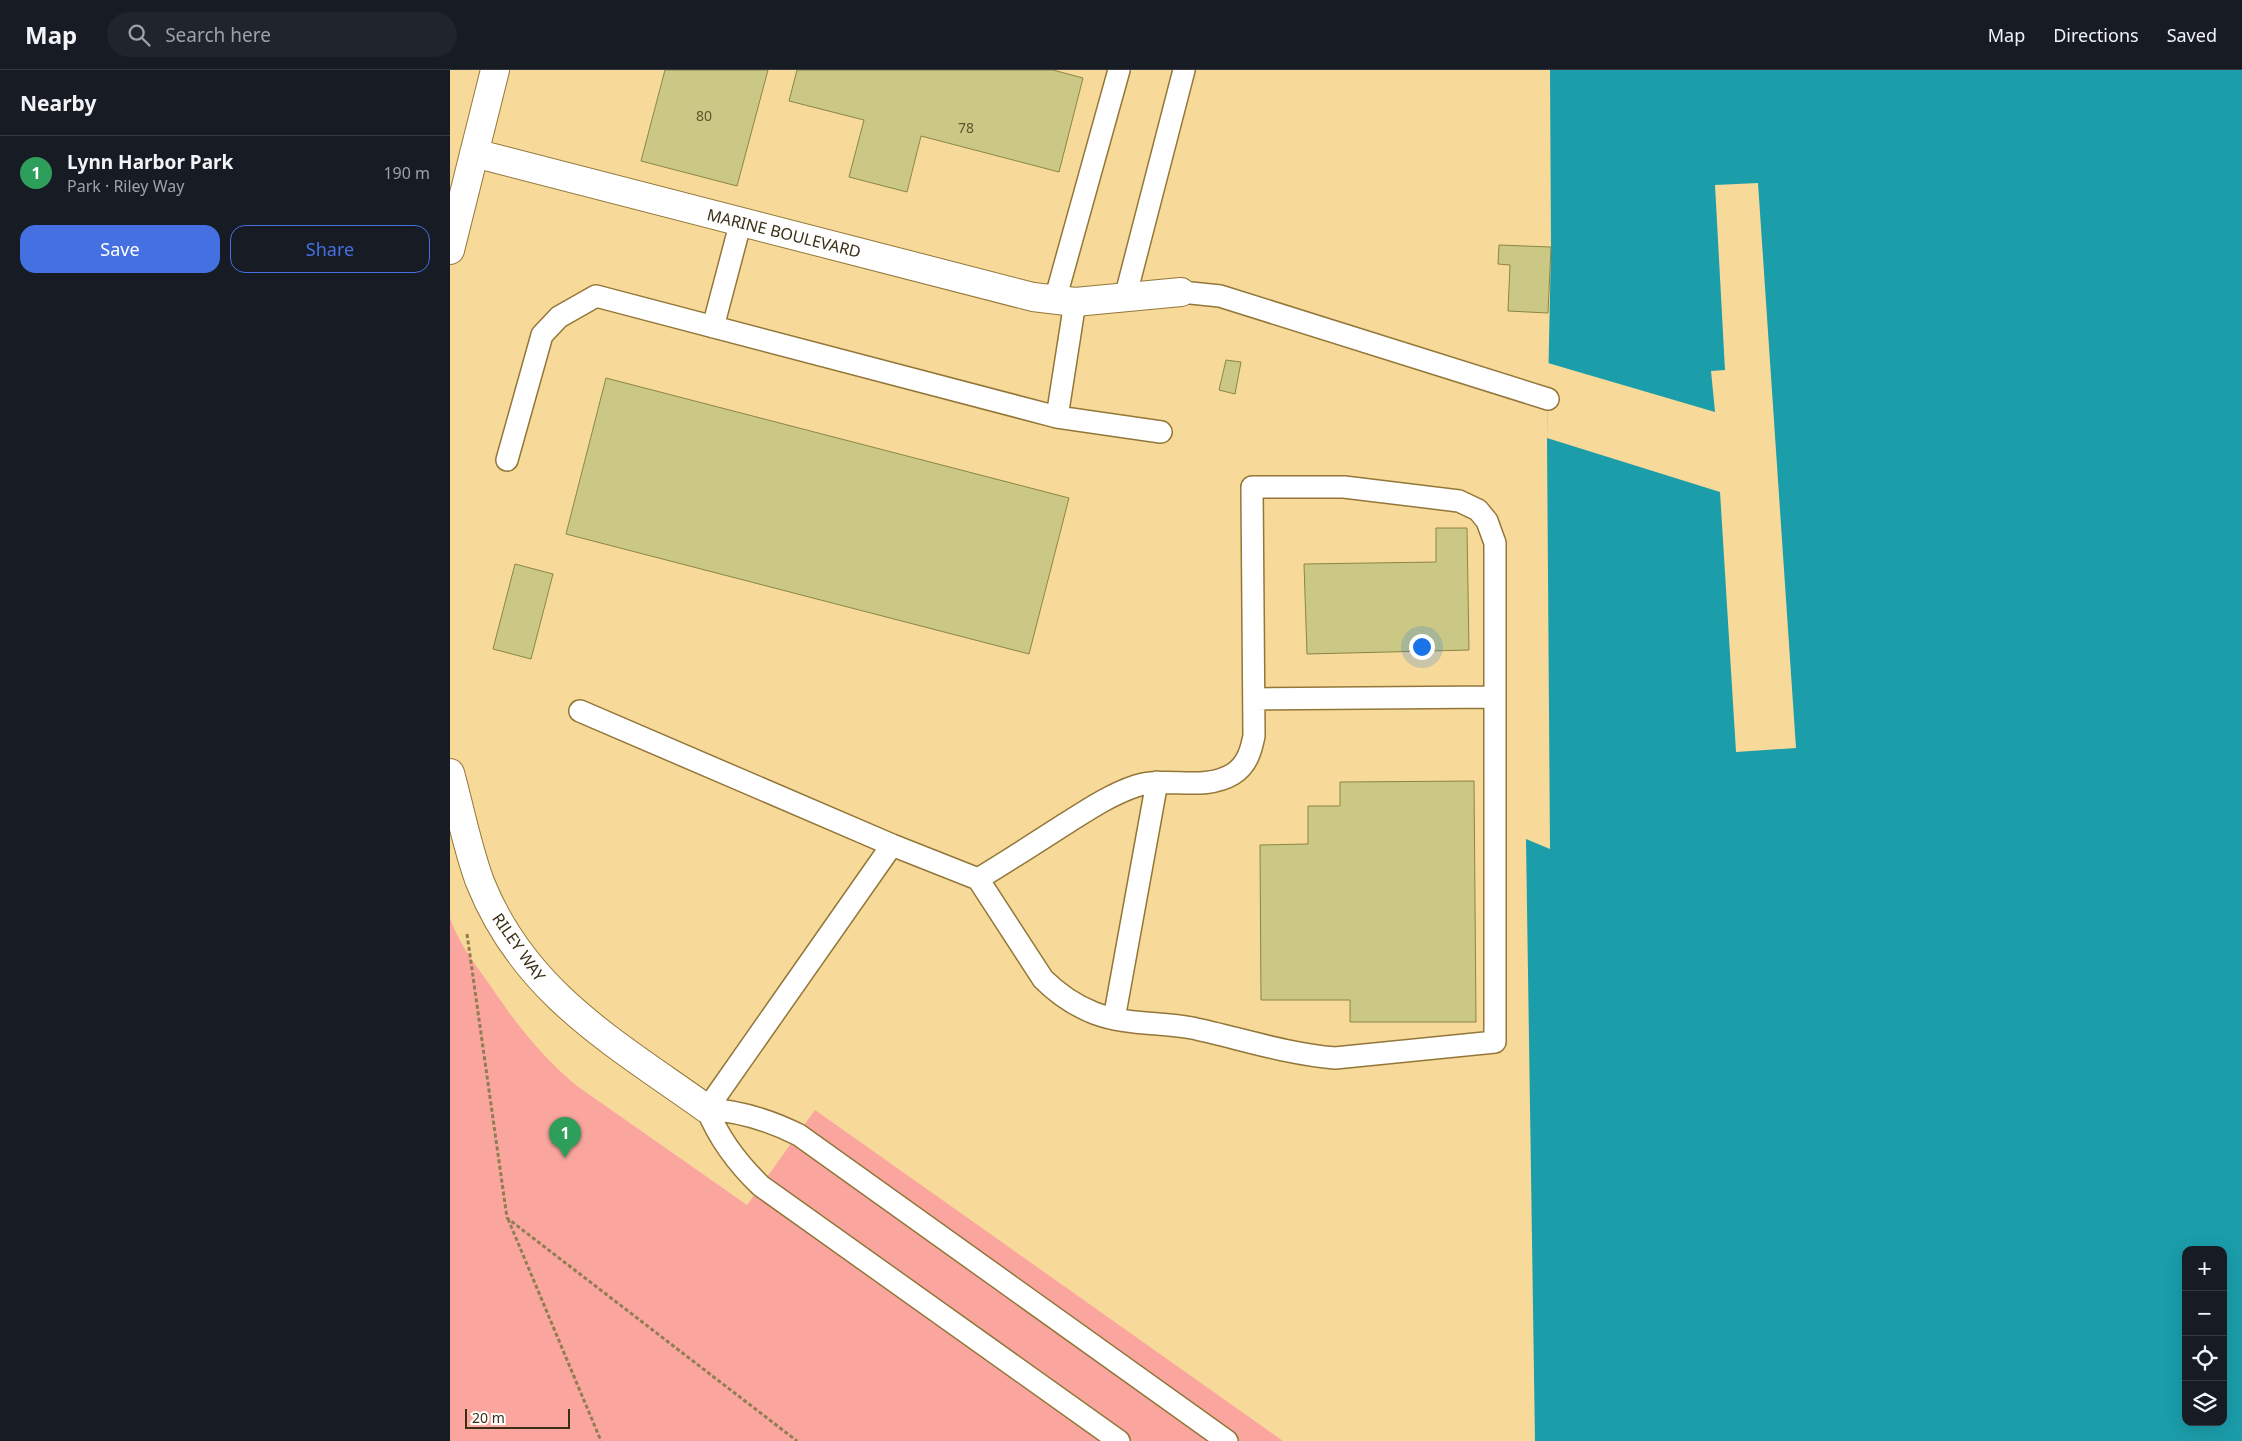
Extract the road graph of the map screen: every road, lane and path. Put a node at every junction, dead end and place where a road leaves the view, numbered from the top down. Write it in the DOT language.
graph roads {
  1 [pos="495,70"];
  2 [pos="1119,70"];
  3 [pos="1184,70"];
  4 [pos="474,153"];
  5 [pos="741,221"];
  6 [pos="450,250"];
  7 [pos="1181,292"];
  8 [pos="1125,298"];
  9 [pos="1065,301"];
  10 [pos="713,327"];
  11 [pos="1548,400"];
  12 [pos="1057,417"];
  13 [pos="1161,432"];
  14 [pos="507,460"];
  15 [pos="1494,697"];
  16 [pos="1254,699"];
  17 [pos="580,711"];
  18 [pos="450,772"];
  19 [pos="1157,782"];
  20 [pos="892,845"];
  21 [pos="978,880"];
  22 [pos="466,928"];
  23 [pos="1114,1019"];
  24 [pos="708,1108"];
  25 [pos="507,1218"];
  26 [pos="602,1441"];
  27 [pos="797,1441"];
  28 [pos="1119,1441"];
  29 [pos="1227,1441"];
  1 -- 4 [label="street"];
  2 -- 9 [label="lane"];
  3 -- 8 [label="lane"];
  4 -- 5 [label="street, MARINE BOULEVARD"];
  4 -- 6 [label="street"];
  5 -- 9 [label="street, MARINE BOULEVARD"];
  5 -- 10 [label="lane"];
  7 -- 8 [label="street, MARINE BOULEVARD"];
  7 -- 11 [label="lane"];
  8 -- 9 [label="street, MARINE BOULEVARD"];
  9 -- 12 [label="lane"];
  10 -- 12 [label="lane"];
  10 -- 14 [label="lane"];
  12 -- 13 [label="lane"];
  15 -- 16 [label="lane"];
  15 -- 16 [label="lane"];
  15 -- 23 [label="lane"];
  16 -- 19 [label="lane"];
  17 -- 20 [label="lane"];
  18 -- 24 [label="street, RILEY WAY"];
  19 -- 21 [label="lane"];
  19 -- 23 [label="lane"];
  20 -- 21 [label="lane"];
  20 -- 24 [label="lane"];
  21 -- 23 [label="lane"];
  22 -- 25 [label="path"];
  24 -- 28 [label="lane"];
  24 -- 29 [label="lane"];
  25 -- 26 [label="path"];
  25 -- 27 [label="path"];
}
